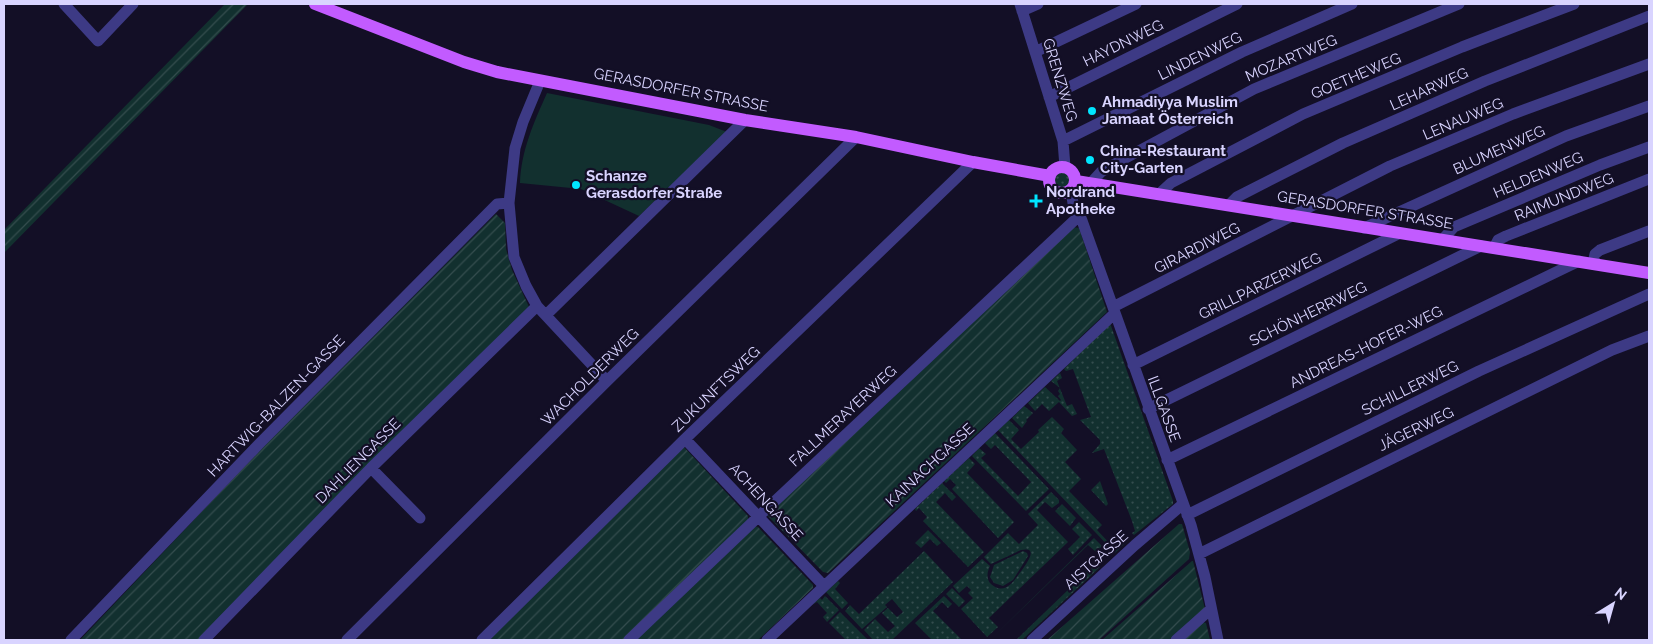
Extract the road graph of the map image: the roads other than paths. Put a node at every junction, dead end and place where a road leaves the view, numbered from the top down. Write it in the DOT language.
graph roads {
  1 [pos="64,4"];
  2 [pos="134,4"];
  3 [pos="315,4"];
  4 [pos="1038,4"];
  5 [pos="1136,4"];
  6 [pos="1237,4"];
  7 [pos="1352,4"];
  8 [pos="1459,4"];
  9 [pos="1574,4"];
  10 [pos="1021,8"];
  11 [pos="1649,16"];
  12 [pos="1036,52"];
  13 [pos="1649,64"];
  14 [pos="540,81"];
  15 [pos="1049,97"];
  16 [pos="1649,106"];
  17 [pos="745,120"];
  18 [pos="856,137"];
  19 [pos="1063,141"];
  20 [pos="1649,147"];
  21 [pos="973,162"];
  22 [pos="1065,167"];
  23 [pos="1050,176"];
  24 [pos="1649,179"];
  25 [pos="1090,184"];
  26 [pos="1073,186"];
  27 [pos="1159,194"];
  28 [pos="509,203"];
  29 [pos="1229,205"];
  30 [pos="1080,215"];
  31 [pos="1294,215"];
  32 [pos="1364,228"];
  33 [pos="1649,231"];
  34 [pos="1400,233"];
  35 [pos="1443,239"];
  36 [pos="1487,247"];
  37 [pos="1579,261"];
  38 [pos="1593,264"];
  39 [pos="1649,273"];
  40 [pos="1649,294"];
  41 [pos="537,306"];
  42 [pos="1114,310"];
  43 [pos="546,315"];
  44 [pos="1649,336"];
  45 [pos="1133,366"];
  46 [pos="607,381"];
  47 [pos="1148,409"];
  48 [pos="685,438"];
  49 [pos="1167,460"];
  50 [pos="372,468"];
  51 [pos="1183,504"];
  52 [pos="1187,515"];
  53 [pos="759,516"];
  54 [pos="420,518"];
  55 [pos="1199,554"];
  56 [pos="824,586"];
  57 [pos="1211,609"];
  58 [pos="71,640"];
  59 [pos="204,640"];
  60 [pos="347,640"];
  61 [pos="482,640"];
  62 [pos="629,640"];
  63 [pos="767,640"];
  64 [pos="1032,640"];
  65 [pos="1176,640"];
  66 [pos="1218,640"];
  1 -- 2 [label="street"];
  3 -- 14 [label="main road, GERASDORFER STRASSE"];
  4 -- 10 [label="street"];
  5 -- 12 [label="street"];
  6 -- 15 [label="street, HAYDNWEG"];
  7 -- 19 [label="street, LINDENWEG"];
  8 -- 25 [label="street, MOZARTWEG"];
  9 -- 27 [label="street, GOETHEWEG"];
  10 -- 12 [label="street, GRENZWEG"];
  11 -- 29 [label="street, LEHARWEG"];
  12 -- 15 [label="street, GRENZWEG"];
  13 -- 31 [label="street, LENAUWEG"];
  14 -- 17 [label="main road, GERASDORFER STRASSE"];
  14 -- 28 [label="street"];
  15 -- 19 [label="street, GRENZWEG"];
  16 -- 32 [label="street, BLUMENWEG"];
  17 -- 18 [label="main road, GERASDORFER STRASSE"];
  17 -- 43 [label="street"];
  18 -- 21 [label="main road, GERASDORFER STRASSE"];
  18 -- 46 [label="street, WACHOLDERWEG"];
  19 -- 22 [label="street, GRENZWEG"];
  20 -- 35 [label="street, HELDENWEG"];
  21 -- 23 [label="main road, GERASDORFER STRASSE"];
  21 -- 48 [label="street, ZUKUNFTSWEG"];
  22 -- 23 [label="main road"];
  22 -- 26 [label="main road"];
  23 -- 26 [label="main road, GERASDORFER STRASSE"];
  24 -- 36 [label="street, RAIMUNDWEG"];
  25 -- 26 [label="main road, GERASDORFER STRASSE"];
  25 -- 27 [label="main road, GERASDORFER STRASSE"];
  26 -- 30 [label="street, ILLGASSE"];
  27 -- 29 [label="main road, GERASDORFER STRASSE"];
  28 -- 41 [label="street"];
  28 -- 58 [label="street, HARTWIG-BALZEN-GASSE"];
  29 -- 31 [label="main road, GERASDORFER STRASSE"];
  30 -- 42 [label="street, ILLGASSE"];
  30 -- 53 [label="street, FALLMERAYERWEG"];
  31 -- 32 [label="main road, GERASDORFER STRASSE"];
  31 -- 42 [label="street, GIRARDIWEG"];
  32 -- 34 [label="main road, GERASDORFER STRASSE"];
  33 -- 38 [label="street"];
  34 -- 35 [label="main road, GERASDORFER STRASSE"];
  34 -- 45 [label="street, GRILLPARZERWEG"];
  35 -- 36 [label="main road, GERASDORFER STRASSE"];
  36 -- 37 [label="main road, GERASDORFER STRASSE"];
  36 -- 47 [label="street, SCHÖNHERRWEG"];
  37 -- 38 [label="main road, GERASDORFER STRASSE"];
  37 -- 49 [label="street, ANDREAS-HOFER-WEG"];
  38 -- 39 [label="main road, GERASDORFER STRASSE"];
  40 -- 52 [label="street, SCHILLERWEG"];
  41 -- 43 [label="street"];
  41 -- 50 [label="street, DAHLIENGASSE"];
  42 -- 45 [label="street, ILLGASSE"];
  42 -- 56 [label="street, KAINACHGASSE"];
  43 -- 46 [label="street"];
  44 -- 55 [label="street, JÄGERWEG"];
  45 -- 47 [label="street, ILLGASSE"];
  46 -- 60 [label="street, WACHOLDERWEG"];
  47 -- 49 [label="street, ILLGASSE"];
  48 -- 53 [label="street, ACHENGASSE"];
  48 -- 61 [label="street, ZUKUNFTSWEG"];
  49 -- 51 [label="street, ILLGASSE"];
  50 -- 54 [label="street"];
  50 -- 59 [label="street, DAHLIENGASSE"];
  51 -- 52 [label="street, ILLGASSE"];
  51 -- 64 [label="street, AISTGASSE"];
  52 -- 55 [label="street, ILLGASSE"];
  53 -- 56 [label="street, ACHENGASSE"];
  53 -- 62 [label="street, FALLMERAYERWEG"];
  55 -- 57 [label="street, ILLGASSE"];
  56 -- 63 [label="street, KAINACHGASSE"];
  57 -- 65 [label="street"];
  57 -- 66 [label="street, ILLGASSE"];
}
